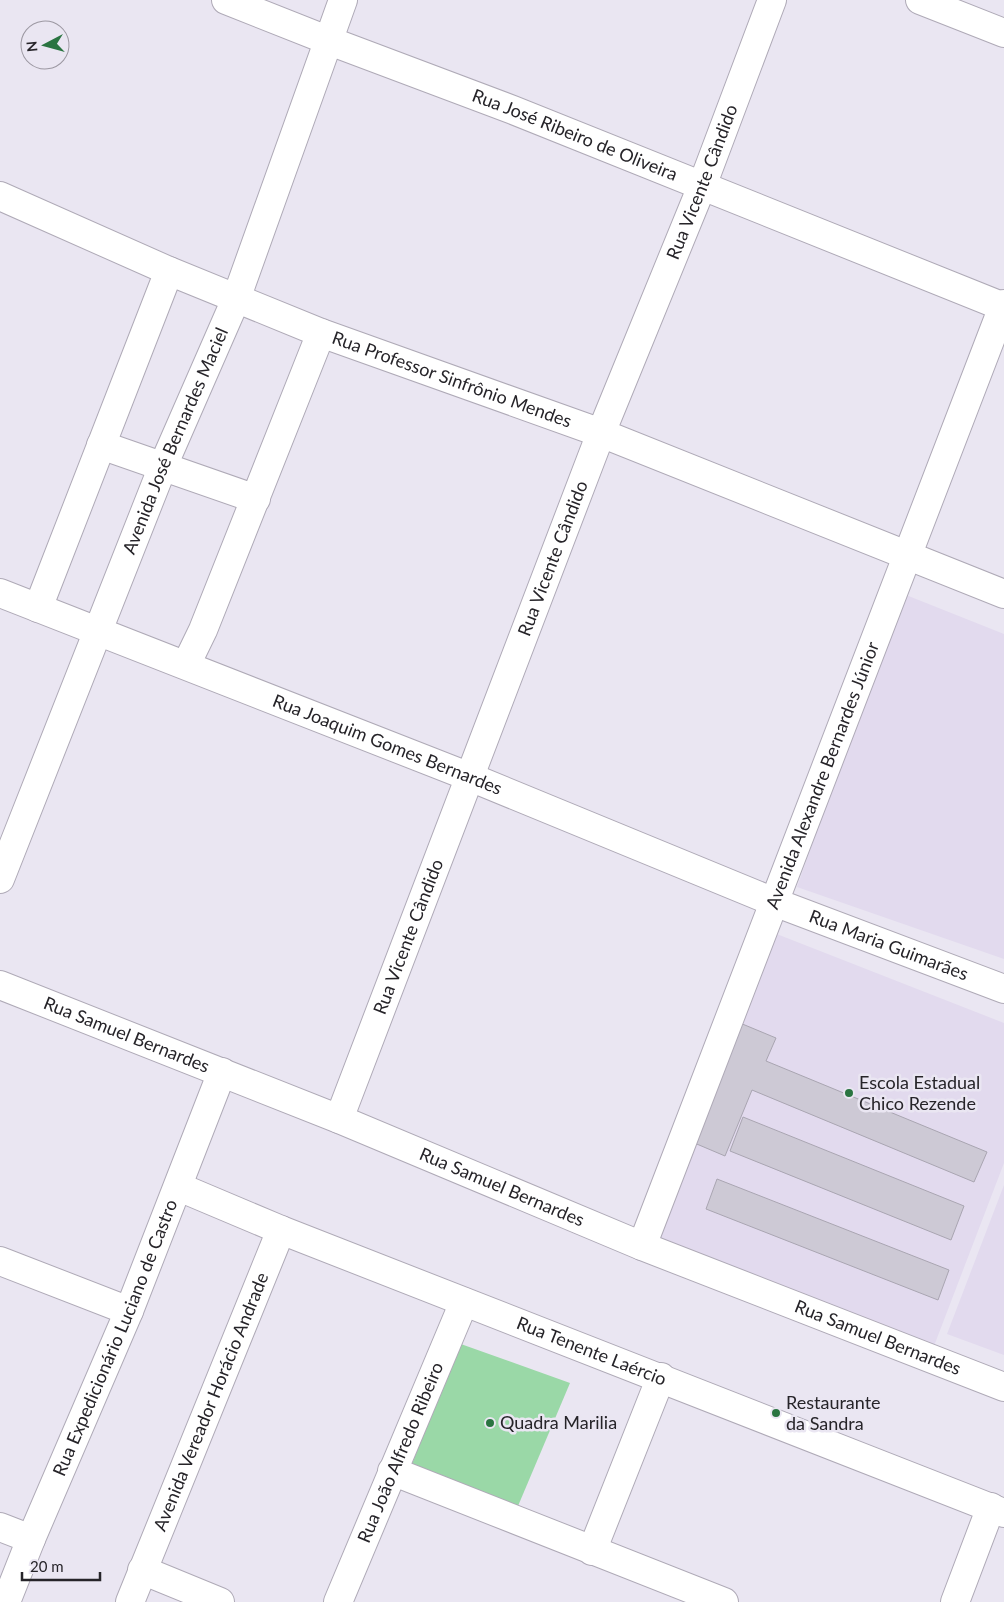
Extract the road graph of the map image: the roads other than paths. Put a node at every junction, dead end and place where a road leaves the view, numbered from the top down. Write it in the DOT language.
graph roads {
  1 [pos="226,0"];
  2 [pos="343,0"];
  3 [pos="772,0"];
  4 [pos="920,0"];
  5 [pos="1004,33"];
  6 [pos="327,40"];
  7 [pos="702,186"];
  8 [pos="0,196"];
  9 [pos="169,271"];
  10 [pos="236,299"];
  11 [pos="1004,306"];
  12 [pos="321,333"];
  13 [pos="601,433"];
  14 [pos="101,445"];
  15 [pos="163,466"];
  16 [pos="256,498"];
  17 [pos="906,557"];
  18 [pos="0,593"];
  19 [pos="1004,594"];
  20 [pos="38,608"];
  21 [pos="96,632"];
  22 [pos="186,664"];
  23 [pos="470,777"];
  24 [pos="0,879"];
  25 [pos="774,902"];
  26 [pos="0,985"];
  27 [pos="1004,989"];
  28 [pos="222,1072"];
  29 [pos="339,1119"];
  30 [pos="179,1187"];
  31 [pos="281,1230"];
  32 [pos="642,1246"];
  33 [pos="0,1261"];
  34 [pos="464,1302"];
  35 [pos="129,1311"];
  36 [pos="661,1377"];
  37 [pos="1004,1387"];
  38 [pos="392,1470"];
  39 [pos="998,1510"];
  40 [pos="0,1527"];
  41 [pos="31,1539"];
  42 [pos="592,1551"];
  43 [pos="142,1570"];
  44 [pos="6,1602"];
  45 [pos="130,1602"];
  46 [pos="220,1602"];
  47 [pos="338,1602"];
  48 [pos="724,1602"];
  49 [pos="956,1602"];
  1 -- 6 [label="street, Rua José Ribeiro de Oliveira"];
  2 -- 6 [label="street, Avenida José Bernardes Maciel"];
  3 -- 7 [label="street, Rua Vicente Cândido"];
  4 -- 5 [label="street"];
  6 -- 7 [label="street, Rua José Ribeiro de Oliveira"];
  6 -- 10 [label="street, Avenida José Bernardes Maciel"];
  7 -- 11 [label="street, Rua José Ribeiro de Oliveira"];
  7 -- 13 [label="street, Rua Vicente Cândido"];
  8 -- 9 [label="street, Rua Professor Sinfrônio Mendes"];
  9 -- 10 [label="street, Rua Professor Sinfrônio Mendes"];
  9 -- 14 [label="street"];
  10 -- 12 [label="street, Rua Professor Sinfrônio Mendes"];
  10 -- 15 [label="street, Avenida José Bernardes Maciel"];
  11 -- 17 [label="street, Avenida Alexandre Bernardes Júnior"];
  12 -- 13 [label="street, Rua Professor Sinfrônio Mendes"];
  12 -- 16 [label="street"];
  13 -- 17 [label="street, Rua Professor Sinfrônio Mendes"];
  13 -- 23 [label="street, Rua Vicente Cândido"];
  14 -- 15 [label="street"];
  14 -- 20 [label="street"];
  15 -- 16 [label="street"];
  15 -- 21 [label="street, Avenida José Bernardes Maciel"];
  16 -- 22 [label="street"];
  17 -- 19 [label="street, Rua Professor Sinfrônio Mendes"];
  17 -- 25 [label="street, Avenida Alexandre Bernardes Júnior"];
  18 -- 20 [label="street, Rua Joaquim Gomes Bernardes"];
  20 -- 21 [label="street, Rua Joaquim Gomes Bernardes"];
  21 -- 22 [label="street, Rua Joaquim Gomes Bernardes"];
  21 -- 24 [label="street, Avenida José Bernardes Maciel"];
  22 -- 23 [label="street, Rua Joaquim Gomes Bernardes"];
  23 -- 25 [label="street, Rua Joaquim Gomes Bernardes"];
  23 -- 29 [label="street, Rua Vicente Cândido"];
  25 -- 27 [label="street, Rua Maria Guimarães"];
  25 -- 32 [label="street, Avenida Alexandre Bernardes Júnior"];
  26 -- 28 [label="street, Rua Samuel Bernardes"];
  28 -- 29 [label="street, Rua Samuel Bernardes"];
  28 -- 30 [label="street, Rua Expedicionário Luciano de Castro"];
  29 -- 32 [label="street, Rua Samuel Bernardes"];
  30 -- 31 [label="street, Rua Tenente Laércio"];
  30 -- 35 [label="street, Rua Expedicionário Luciano de Castro"];
  31 -- 34 [label="street, Rua Tenente Laércio"];
  31 -- 43 [label="street, Avenida Vereador Horácio Andrade"];
  32 -- 37 [label="street, Rua Samuel Bernardes"];
  33 -- 35 [label="street"];
  34 -- 36 [label="street, Rua Tenente Laércio"];
  34 -- 38 [label="street, Rua João Alfredo Ribeiro"];
  35 -- 41 [label="street, Rua Expedicionário Luciano de Castro"];
  36 -- 39 [label="street, Rua Tenente Laércio"];
  36 -- 42 [label="street"];
  38 -- 42 [label="street"];
  38 -- 47 [label="street, Rua João Alfredo Ribeiro"];
  39 -- 49 [label="street"];
  40 -- 41 [label="street"];
  41 -- 44 [label="street, Rua Expedicionário Luciano de Castro"];
  42 -- 48 [label="street"];
  43 -- 45 [label="street, Avenida Vereador Horácio Andrade"];
  43 -- 46 [label="street"];
}
